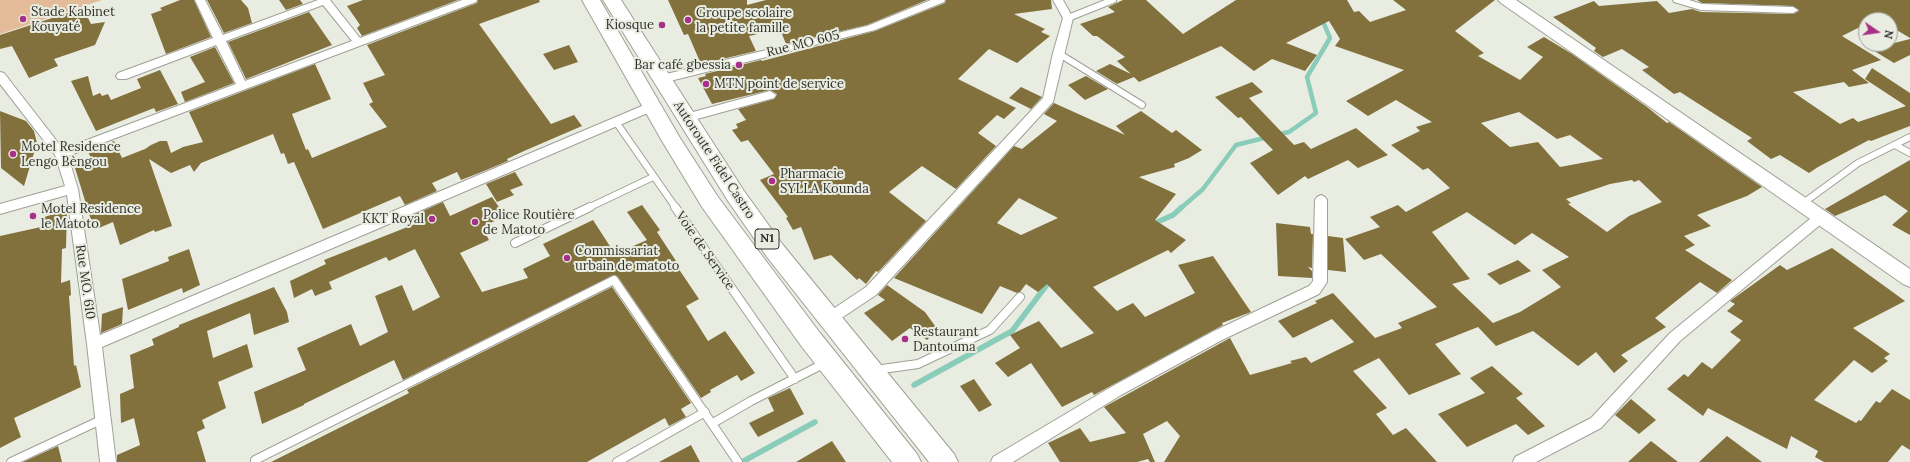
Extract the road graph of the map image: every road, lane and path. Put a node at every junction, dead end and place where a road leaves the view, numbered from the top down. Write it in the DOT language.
graph roads {
  1 [pos="200,0"];
  2 [pos="325,0"];
  3 [pos="591,0"];
  4 [pos="612,0"];
  5 [pos="940,0"];
  6 [pos="1058,0"];
  7 [pos="1113,0"];
  8 [pos="1506,0"];
  9 [pos="1678,0"];
  10 [pos="465,1"];
  11 [pos="1794,10"];
  12 [pos="1068,18"];
  13 [pos="220,40"];
  14 [pos="358,42"];
  15 [pos="1058,53"];
  16 [pos="0,76"];
  17 [pos="122,76"];
  18 [pos="662,79"];
  19 [pos="242,86"];
  20 [pos="770,95"];
  21 [pos="1142,105"];
  22 [pos="653,106"];
  23 [pos="686,118"];
  24 [pos="616,122"];
  25 [pos="1910,137"];
  26 [pos="1895,145"];
  27 [pos="1910,153"];
  28 [pos="62,154"];
  29 [pos="653,177"];
  30 [pos="72,189"];
  31 [pos="1321,200"];
  32 [pos="1802,204"];
  33 [pos="0,209"];
  34 [pos="1821,217"];
  35 [pos="515,242"];
  36 [pos="1910,278"];
  37 [pos="1020,297"];
  38 [pos="829,319"];
  39 [pos="94,344"];
  40 [pos="829,361"];
  41 [pos="871,371"];
  42 [pos="795,379"];
  43 [pos="705,412"];
  44 [pos="103,419"];
  45 [pos="712,423"];
  46 [pos="736,458"];
  47 [pos="11,462"];
  48 [pos="108,462"];
  49 [pos="256,462"];
  50 [pos="617,462"];
  51 [pos="908,462"];
  52 [pos="945,462"];
  53 [pos="999,462"];
  54 [pos="1521,462"];
  1 -- 13 [label="street"];
  2 -- 13 [label="street"];
  2 -- 14 [label="street"];
  3 -- 22 [label="highway, Autoroute Fidel Castro / N1"];
  4 -- 18 [label="highway, Autoroute Fidel Castro / N1"];
  5 -- 18 [label="street, Rue MO 605"];
  6 -- 12 [label="street"];
  7 -- 12 [label="lane"];
  8 -- 32 [label="street"];
  9 -- 11 [label="street"];
  10 -- 14 [label="street"];
  12 -- 15 [label="street"];
  13 -- 17 [label="street"];
  13 -- 19 [label="street"];
  14 -- 19 [label="street"];
  15 -- 21 [label="lane"];
  15 -- 38 [label="street"];
  16 -- 28 [label="street, Rue MO. 610"];
  18 -- 23 [label="highway, Autoroute Fidel Castro / N1"];
  19 -- 28 [label="street"];
  20 -- 23 [label="street"];
  22 -- 24 [label="street"];
  22 -- 40 [label="highway, Autoroute Fidel Castro / N1"];
  23 -- 38 [label="highway, Autoroute Fidel Castro / N1"];
  24 -- 29 [label="lane, Voie de Service"];
  24 -- 39 [label="street"];
  25 -- 26 [label="lane"];
  26 -- 27 [label="lane"];
  26 -- 32 [label="lane"];
  28 -- 30 [label="street, Rue MO. 610"];
  29 -- 35 [label="lane"];
  29 -- 42 [label="lane, Voie de Service"];
  30 -- 33 [label="street"];
  30 -- 39 [label="street, Rue MO. 610"];
  31 -- 53 [label="street"];
  32 -- 34 [label="street"];
  34 -- 36 [label="street"];
  34 -- 54 [label="street"];
  37 -- 41 [label="lane"];
  38 -- 41 [label="highway, Autoroute Fidel Castro / N1"];
  39 -- 44 [label="street, Rue MO. 610"];
  40 -- 42 [label="lane"];
  40 -- 51 [label="highway, Autoroute Fidel Castro / N1"];
  41 -- 52 [label="highway, Autoroute Fidel Castro / N1"];
  42 -- 45 [label="lane"];
  43 -- 45 [label="lane"];
  43 -- 49 [label="lane"];
  43 -- 50 [label="lane"];
  44 -- 47 [label="lane"];
  44 -- 48 [label="street, Rue MO. 610"];
  45 -- 46 [label="lane"];
}
